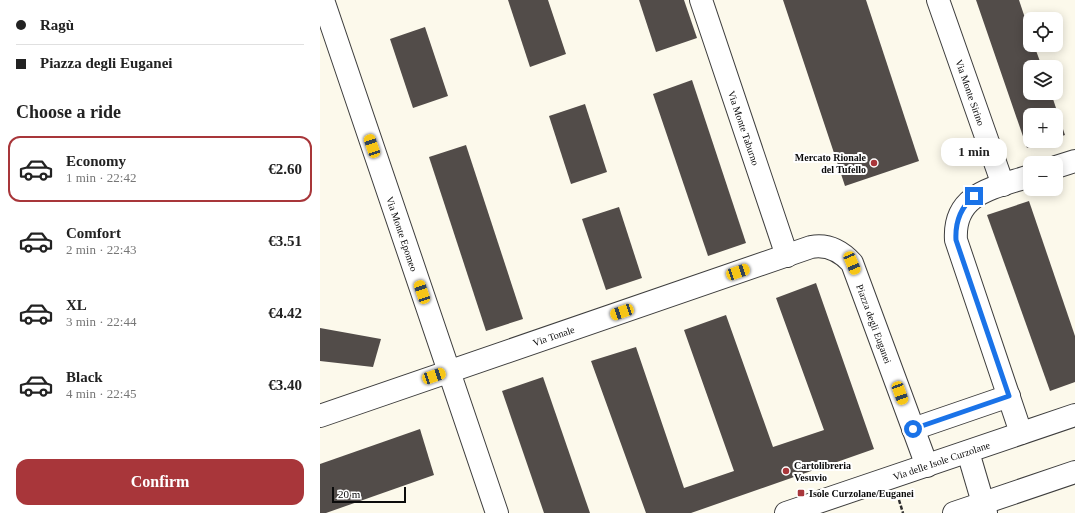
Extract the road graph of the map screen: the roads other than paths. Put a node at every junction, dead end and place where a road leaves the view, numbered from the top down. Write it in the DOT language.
graph roads {
  1 [pos="323,0"];
  2 [pos="701,0"];
  3 [pos="938,0"];
  4 [pos="1075,161"];
  5 [pos="1063,165"];
  6 [pos="1023,178"];
  7 [pos="1003,185"];
  8 [pos="787,256"];
  9 [pos="449,371"];
  10 [pos="1009,396"];
  11 [pos="1075,415"];
  12 [pos="320,416"];
  13 [pos="913,429"];
  14 [pos="1021,433"];
  15 [pos="968,452"];
  16 [pos="927,466"];
  17 [pos="1075,472"];
  18 [pos="985,508"];
  19 [pos="497,513"];
  20 [pos="786,513"];
  21 [pos="954,513"];
  1 -- 9 [label="street, Via Monte Epomeo"];
  2 -- 8 [label="street, Via Monte Taburno"];
  3 -- 7 [label="street, Via Monte Sirino"];
  4 -- 5 [label="street"];
  6 -- 7 [label="street"];
  7 -- 10 [label="street"];
  8 -- 9 [label="street, Via Tonale"];
  8 -- 13 [label="street, Piazza degli Euganei"];
  9 -- 12 [label="street, Via Tonale"];
  9 -- 19 [label="street, Via Monte Epomeo"];
  10 -- 13 [label="street"];
  10 -- 14 [label="street"];
  11 -- 14 [label="street, Via delle Isole Curzolane"];
  13 -- 16 [label="street, Piazza degli Euganei"];
  14 -- 15 [label="street, Via delle Isole Curzolane"];
  15 -- 16 [label="street, Via delle Isole Curzolane"];
  15 -- 18 [label="street"];
  16 -- 20 [label="street, Via delle Isole Curzolane"];
  17 -- 18 [label="street"];
  18 -- 21 [label="street"];
}
